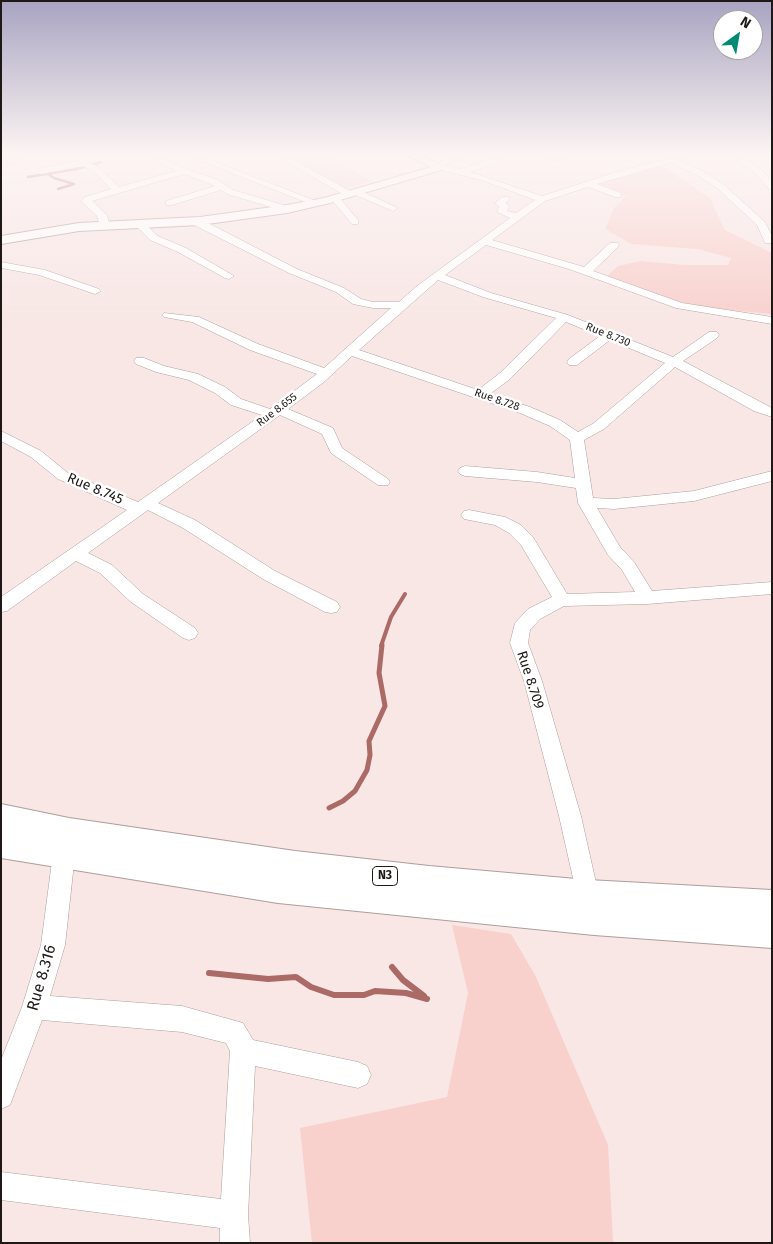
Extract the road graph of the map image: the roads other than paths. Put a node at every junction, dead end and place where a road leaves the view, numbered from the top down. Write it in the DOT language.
graph roads {
  1 [pos="98,211"];
  2 [pos="271,211"];
  3 [pos="346,211"];
  4 [pos="502,211"];
  5 [pos="527,211"];
  6 [pos="747,211"];
  7 [pos="519,217"];
  8 [pos="193,221"];
  9 [pos="355,222"];
  10 [pos="139,224"];
  11 [pos="105,226"];
  12 [pos="1,240"];
  13 [pos="483,241"];
  14 [pos="769,241"];
  15 [pos="614,245"];
  16 [pos="1,265"];
  17 [pos="586,272"];
  18 [pos="229,276"];
  19 [pos="437,276"];
  20 [pos="94,291"];
  21 [pos="400,305"];
  22 [pos="168,315"];
  23 [pos="564,317"];
  24 [pos="772,321"];
  25 [pos="610,335"];
  26 [pos="713,335"];
  27 [pos="350,351"];
  28 [pos="140,361"];
  29 [pos="573,362"];
  30 [pos="674,362"];
  31 [pos="326,373"];
  32 [pos="480,394"];
  33 [pos="274,411"];
  34 [pos="772,413"];
  35 [pos="1,435"];
  36 [pos="577,438"];
  37 [pos="465,471"];
  38 [pos="772,476"];
  39 [pos="383,482"];
  40 [pos="583,484"];
  41 [pos="586,503"];
  42 [pos="143,506"];
  43 [pos="469,515"];
  44 [pos="76,554"];
  45 [pos="772,588"];
  46 [pos="647,598"];
  47 [pos="562,600"];
  48 [pos="1,606"];
  49 [pos="331,607"];
  50 [pos="189,633"];
  51 [pos="1,818"];
  52 [pos="1,843"];
  53 [pos="64,854"];
  54 [pos="588,896"];
  55 [pos="772,906"];
  56 [pos="772,931"];
  57 [pos="34,1007"];
  58 [pos="243,1051"];
  59 [pos="358,1076"];
  60 [pos="1,1096"];
  61 [pos="1,1186"];
  62 [pos="235,1229"];
  1 -- 11 [label="street"];
  2 -- 8 [label="main road"];
  3 -- 9 [label="street"];
  4 -- 7 [label="street"];
  5 -- 7 [label="street, Rue 8.655"];
  6 -- 14 [label="street"];
  7 -- 13 [label="street, Rue 8.655"];
  8 -- 10 [label="main road"];
  8 -- 21 [label="street"];
  10 -- 11 [label="main road"];
  10 -- 18 [label="street"];
  11 -- 12 [label="main road"];
  13 -- 17 [label="street"];
  13 -- 19 [label="street, Rue 8.655"];
  15 -- 17 [label="street"];
  16 -- 20 [label="street"];
  17 -- 24 [label="street"];
  19 -- 21 [label="street, Rue 8.655"];
  19 -- 23 [label="street, Rue 8.730"];
  21 -- 27 [label="street, Rue 8.655"];
  22 -- 31 [label="street"];
  23 -- 25 [label="street, Rue 8.730"];
  23 -- 32 [label="street"];
  25 -- 29 [label="street"];
  25 -- 30 [label="street, Rue 8.730"];
  26 -- 30 [label="street"];
  27 -- 31 [label="street, Rue 8.655"];
  27 -- 32 [label="street, Rue 8.728"];
  28 -- 33 [label="street"];
  30 -- 34 [label="street, Rue 8.730"];
  30 -- 36 [label="street"];
  31 -- 33 [label="street, Rue 8.655"];
  32 -- 36 [label="street, Rue 8.728"];
  33 -- 39 [label="street"];
  33 -- 42 [label="street, Rue 8.655"];
  35 -- 42 [label="street, Rue 8.745"];
  36 -- 40 [label="street"];
  37 -- 40 [label="street"];
  38 -- 41 [label="street"];
  40 -- 41 [label="street"];
  41 -- 46 [label="street"];
  42 -- 44 [label="street, Rue 8.655"];
  42 -- 49 [label="street, Rue 8.745"];
  43 -- 47 [label="street"];
  44 -- 48 [label="street, Rue 8.655"];
  44 -- 50 [label="street"];
  45 -- 46 [label="street, Rue 8.709"];
  46 -- 47 [label="street, Rue 8.709"];
  47 -- 54 [label="street, Rue 8.709"];
  51 -- 54 [label="highway, N3"];
  52 -- 53 [label="highway, N3"];
  53 -- 56 [label="highway, N3"];
  53 -- 57 [label="street, Rue 8.316"];
  54 -- 55 [label="highway, N3"];
  57 -- 58 [label="street"];
  57 -- 60 [label="street, Rue 8.316"];
  58 -- 59 [label="street"];
  58 -- 62 [label="street"];
  61 -- 62 [label="street"];
}
